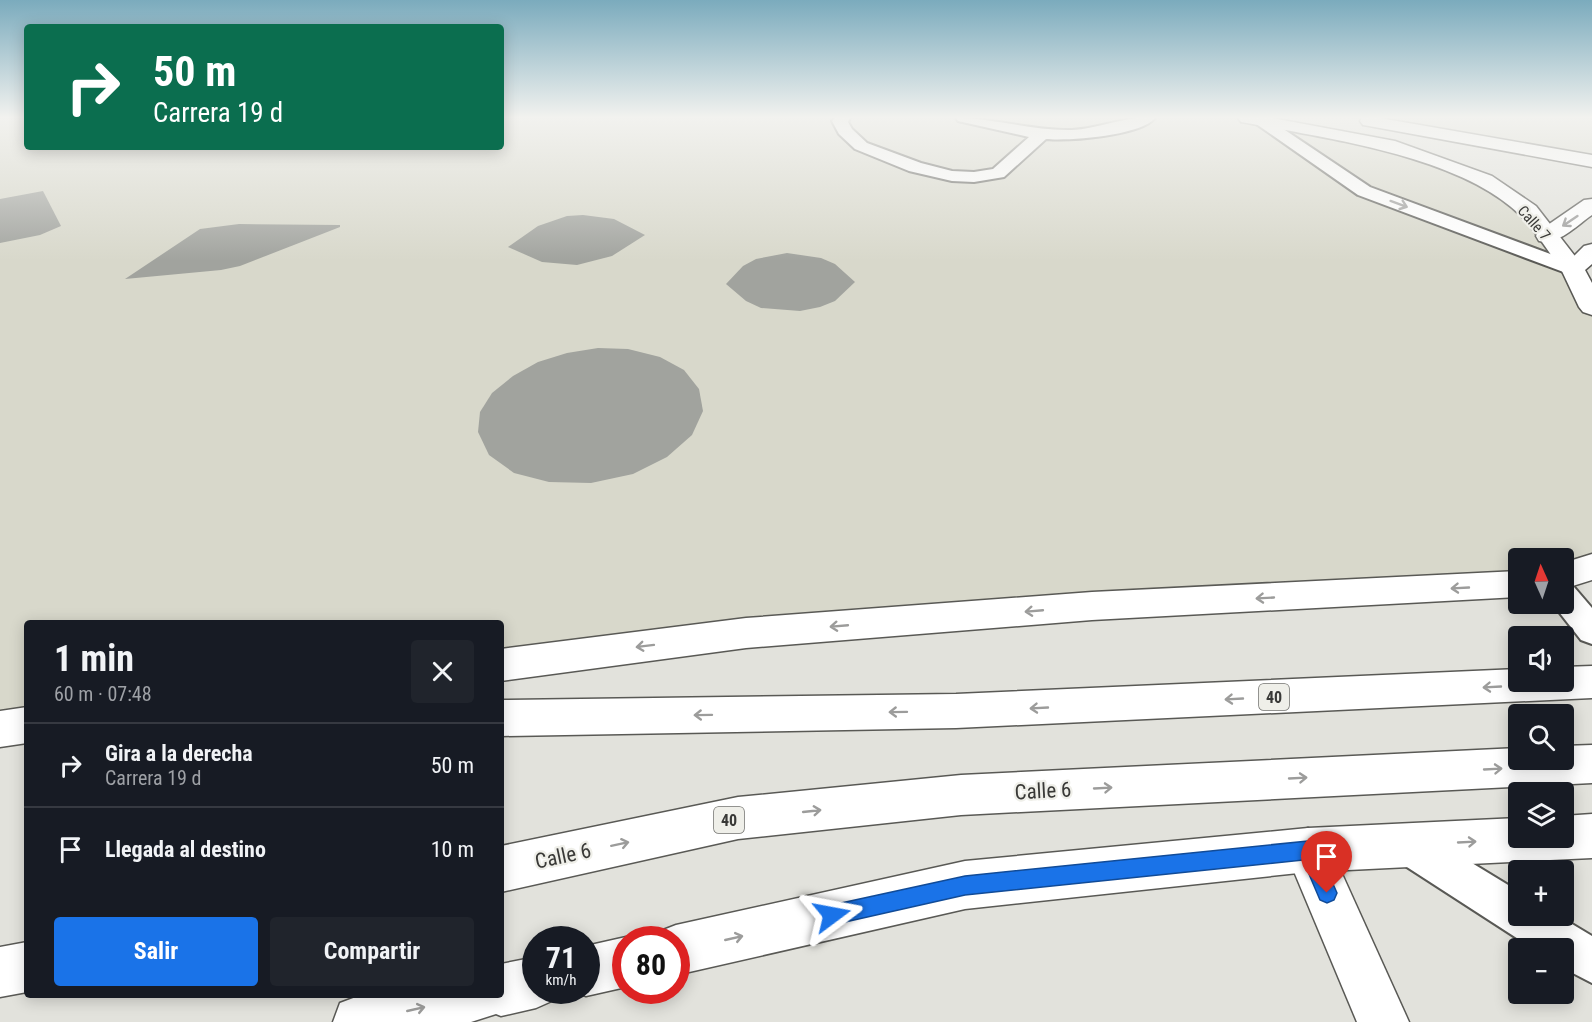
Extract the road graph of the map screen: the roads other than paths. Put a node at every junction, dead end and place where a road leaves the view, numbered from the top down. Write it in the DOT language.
graph roads {
  1 [pos="912,166"];
  2 [pos="1006,166"];
  3 [pos="1325,166"];
  4 [pos="1446,166"];
  5 [pos="1592,205"];
  6 [pos="1547,236"];
  7 [pos="1592,251"];
  8 [pos="1573,269"];
  9 [pos="1592,307"];
  10 [pos="1592,567"];
  11 [pos="1574,573"];
  12 [pos="1508,585"];
  13 [pos="1574,609"];
  14 [pos="1592,631"];
  15 [pos="504,665"];
  16 [pos="1592,682"];
  17 [pos="504,718"];
  18 [pos="24,725"];
  19 [pos="0,729"];
  20 [pos="24,732"];
  21 [pos="0,734"];
  22 [pos="1592,764"];
  23 [pos="1592,836"];
  24 [pos="1407,845"];
  25 [pos="1308,850"];
  26 [pos="504,868"];
  27 [pos="690,948"];
  28 [pos="1592,961"];
  29 [pos="24,968"];
  30 [pos="0,972"];
  31 [pos="522,985"];
  32 [pos="504,989"];
  33 [pos="464,998"];
  34 [pos="359,1022"];
  35 [pos="1383,1022"];
  1 -- 2 [label="lane"];
  3 -- 8 [label="lane, one-way"];
  4 -- 6 [label="main road, Calle 7"];
  5 -- 6 [label="main road, one-way"];
  6 -- 8 [label="main road, Calle 7"];
  7 -- 8 [label="main road"];
  8 -- 9 [label="main road, Calle 7"];
  10 -- 11 [label="main road"];
  12 -- 15 [label="main road, one-way"];
  13 -- 14 [label="lane"];
  16 -- 17 [label="main road, 40, one-way"];
  18 -- 19 [label="main road"];
  20 -- 21 [label="main road"];
  26 -- 22 [label="main road, Calle 6 / 40, one-way"];
  24 -- 23 [label="main road, one-way"];
  24 -- 25 [label="main road"];
  24 -- 28 [label="lane"];
  27 -- 25 [label="main road, one-way"];
  25 -- 35 [label="main road"];
  29 -- 30 [label="main road"];
  31 -- 32 [label="main road"];
  34 -- 33 [label="main road, one-way"];
}
